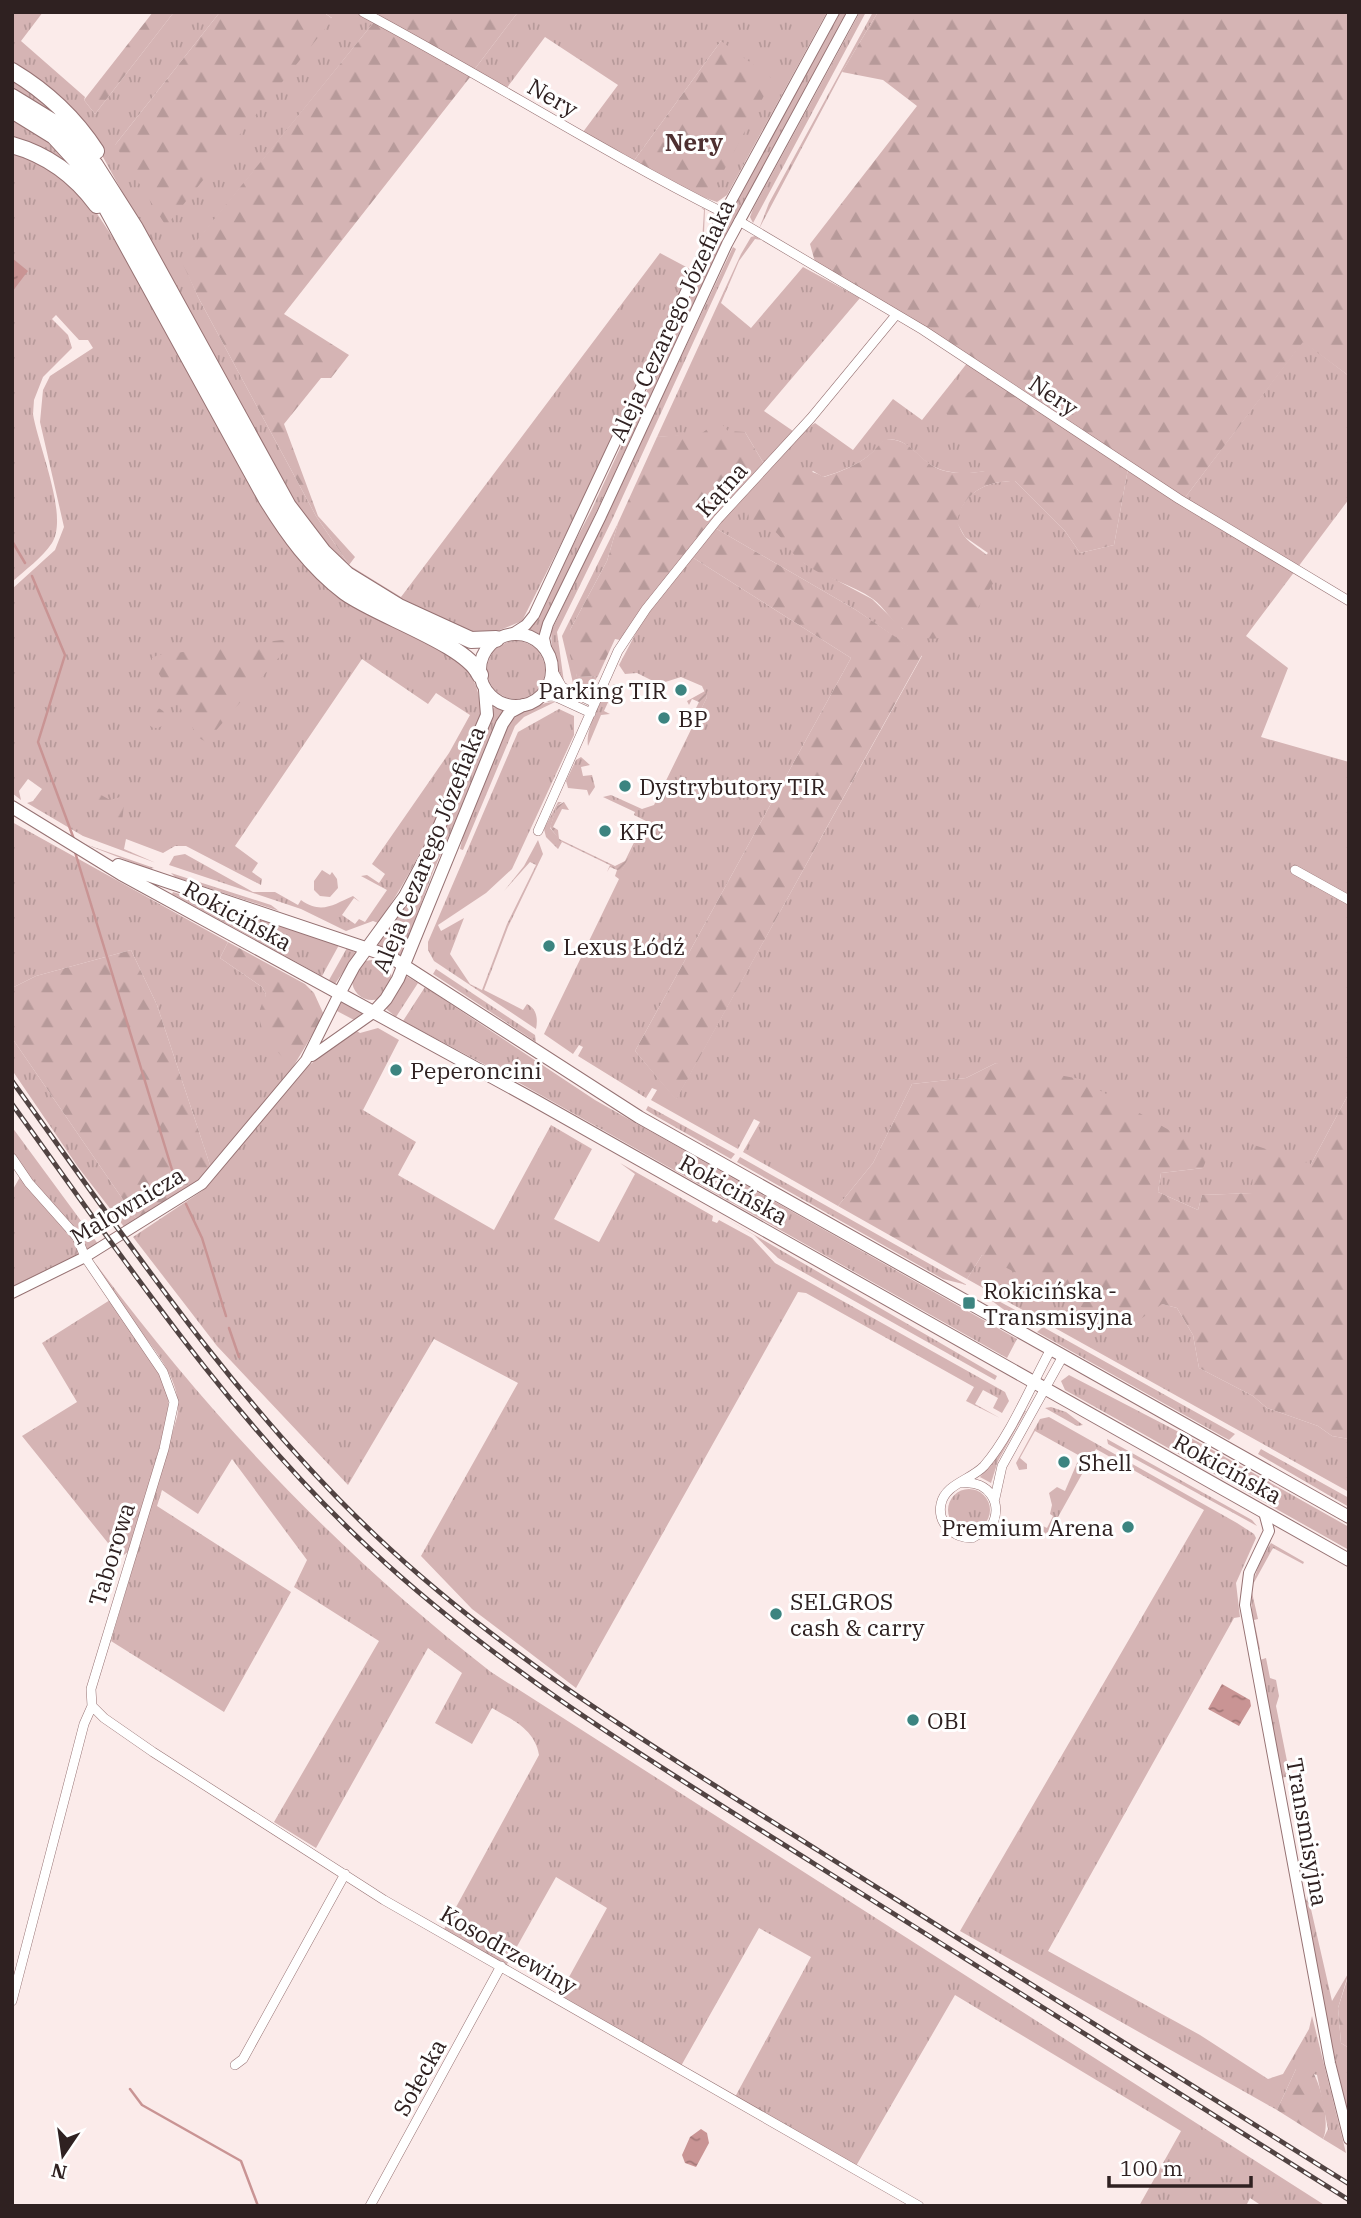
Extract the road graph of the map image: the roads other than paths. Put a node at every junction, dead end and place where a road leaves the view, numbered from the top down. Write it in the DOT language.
graph roads {
  1 [pos="363,12"];
  2 [pos="834,12"];
  3 [pos="853,12"];
  4 [pos="12,71"];
  5 [pos="12,97"];
  6 [pos="12,110"];
  7 [pos="12,145"];
  8 [pos="724,213"];
  9 [pos="739,221"];
  10 [pos="135,228"];
  11 [pos="153,293"];
  12 [pos="896,315"];
  13 [pos="1349,600"];
  14 [pos="512,634"];
  15 [pos="496,639"];
  16 [pos="547,652"];
  17 [pos="551,668"];
  18 [pos="482,682"];
  19 [pos="539,697"];
  20 [pos="596,703"];
  21 [pos="523,705"];
  22 [pos="591,713"];
  23 [pos="12,807"];
  24 [pos="538,831"];
  25 [pos="98,858"];
  26 [pos="1295,870"];
  27 [pos="1349,900"];
  28 [pos="368,947"];
  29 [pos="404,965"];
  30 [pos="339,994"];
  31 [pos="373,1013"];
  32 [pos="300,1067"];
  33 [pos="12,1158"];
  34 [pos="85,1257"];
  35 [pos="12,1293"];
  36 [pos="1057,1352"];
  37 [pos="1039,1385"];
  38 [pos="962,1483"];
  39 [pos="995,1500"];
  40 [pos="1264,1512"];
  41 [pos="1349,1517"];
  42 [pos="1294,1529"];
  43 [pos="1268,1535"];
  44 [pos="1349,1560"];
  45 [pos="92,1706"];
  46 [pos="345,1874"];
  47 [pos="501,1966"];
  48 [pos="12,2001"];
  49 [pos="235,2065"];
  50 [pos="1349,2139"];
  51 [pos="370,2206"];
  52 [pos="919,2206"];
  1 -- 8 [label="street, Nery"];
  2 -- 8 [label="street, Aleja Cezarego Józefiaka"];
  3 -- 9 [label="street, Aleja Cezarego Józefiaka"];
  4 -- 10 [label="highway"];
  5 -- 10 [label="highway"];
  6 -- 11 [label="highway"];
  7 -- 11 [label="highway"];
  8 -- 14 [label="street, Aleja Cezarego Józefiaka"];
  9 -- 12 [label="street, Nery"];
  9 -- 16 [label="street, Aleja Cezarego Józefiaka"];
  10 -- 15 [label="highway"];
  11 -- 18 [label="highway"];
  12 -- 13 [label="street, Nery"];
  12 -- 20 [label="street, Kątna"];
  14 -- 15 [label="main road"];
  14 -- 16 [label="main road"];
  15 -- 18 [label="main road"];
  16 -- 17 [label="main road"];
  17 -- 19 [label="main road"];
  17 -- 20 [label="street"];
  18 -- 21 [label="main road"];
  18 -- 28 [label="main road, Aleja Cezarego Józefiaka"];
  19 -- 21 [label="main road"];
  19 -- 22 [label="street"];
  20 -- 22 [label="street, Kątna"];
  21 -- 29 [label="main road, Aleja Cezarego Józefiaka"];
  22 -- 24 [label="street, Kątna"];
  23 -- 25 [label="main road, Rokicińska"];
  25 -- 28 [label="main road, Rokicińska"];
  25 -- 30 [label="main road, Rokicińska"];
  26 -- 27 [label="street"];
  28 -- 29 [label="main road, Rokicińska"];
  28 -- 30 [label="main road, Aleja Cezarego Józefiaka"];
  29 -- 31 [label="main road, Aleja Cezarego Józefiaka"];
  29 -- 36 [label="main road, Rokicińska"];
  30 -- 31 [label="main road, Rokicińska"];
  30 -- 32 [label="street, Malownicza"];
  31 -- 32 [label="street, Malownicza"];
  31 -- 37 [label="main road, Rokicińska"];
  32 -- 34 [label="street, Malownicza"];
  33 -- 34 [label="street, Taborowa"];
  34 -- 35 [label="street, Malownicza"];
  34 -- 45 [label="street, Taborowa"];
  36 -- 37 [label="street"];
  36 -- 41 [label="main road, Rokicińska"];
  37 -- 38 [label="street"];
  37 -- 39 [label="street"];
  37 -- 40 [label="main road, Rokicińska"];
  38 -- 39 [label="street"];
  38 -- 39 [label="street"];
  40 -- 42 [label="main road, Rokicińska"];
  40 -- 43 [label="street"];
  42 -- 43 [label="street"];
  42 -- 44 [label="main road, Rokicińska"];
  43 -- 50 [label="street, Transmisyjna"];
  45 -- 46 [label="street, Kosodrzewiny"];
  45 -- 48 [label="street, Taborowa"];
  46 -- 47 [label="street, Kosodrzewiny"];
  46 -- 49 [label="street"];
  47 -- 51 [label="street, Sołecka"];
  47 -- 52 [label="street, Kosodrzewiny"];
}
